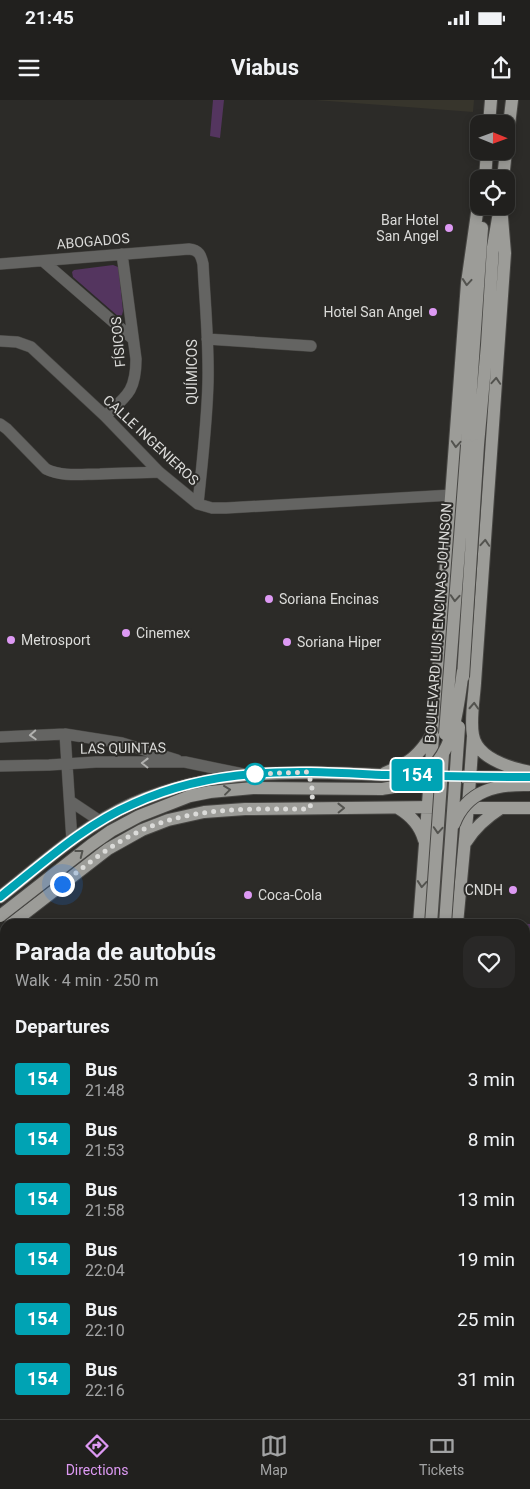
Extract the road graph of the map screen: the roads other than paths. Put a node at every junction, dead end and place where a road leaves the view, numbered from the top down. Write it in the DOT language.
graph roads {
  1 [pos="491,100"];
  2 [pos="512,100"];
  3 [pos="490,115"];
  4 [pos="510,115"];
  5 [pos="477,215"];
  6 [pos="483,215"];
  7 [pos="498,215"];
  8 [pos="501,215"];
  9 [pos="189,249"];
  10 [pos="122,254"];
  11 [pos="43,261"];
  12 [pos="0,264"];
  13 [pos="134,339"];
  14 [pos="208,339"];
  15 [pos="0,341"];
  16 [pos="311,346"];
  17 [pos="105,416"];
  18 [pos="0,424"];
  19 [pos="472,445"];
  20 [pos="159,472"];
  21 [pos="452,495"];
  22 [pos="198,504"];
  23 [pos="463,670"];
  24 [pos="434,731"];
  25 [pos="65,734"];
  26 [pos="473,736"];
  27 [pos="0,737"];
  28 [pos="185,762"];
  29 [pos="66,764"];
  30 [pos="0,766"];
  31 [pos="308,772"];
  32 [pos="530,772"];
  33 [pos="245,775"];
  34 [pos="382,775"];
  35 [pos="430,776"];
  36 [pos="470,777"];
  37 [pos="530,777"];
  38 [pos="530,785"];
  39 [pos="70,801"];
  40 [pos="428,807"];
  41 [pos="468,807"];
  42 [pos="398,808"];
  43 [pos="501,808"];
  44 [pos="530,808"];
  45 [pos="309,809"];
  46 [pos="100,821"];
  47 [pos="72,840"];
  48 [pos="425,845"];
  49 [pos="464,846"];
  50 [pos="0,897"];
  51 [pos="432,906"];
  52 [pos="0,916"];
  53 [pos="18,919"];
  54 [pos="419,919"];
  55 [pos="431,919"];
  56 [pos="445,919"];
  57 [pos="457,919"];
  1 -- 3 [label="main road"];
  2 -- 4 [label="main road"];
  5 -- 21 [label="main road, one-way"];
  6 -- 19 [label="main road"];
  7 -- 19 [label="main road"];
  26 -- 8 [label="main road, one-way"];
  9 -- 10 [label="street, ABOGADOS"];
  9 -- 14 [label="street, QUÍMICOS"];
  10 -- 11 [label="street, ABOGADOS"];
  10 -- 13 [label="street, FÍSICOS"];
  11 -- 12 [label="street, ABOGADOS"];
  11 -- 13 [label="street"];
  13 -- 17 [label="street, FÍSICOS"];
  14 -- 16 [label="street"];
  14 -- 22 [label="street, QUÍMICOS"];
  15 -- 17 [label="street, CALLE INGENIEROS"];
  17 -- 20 [label="street, CALLE INGENIEROS"];
  18 -- 20 [label="street"];
  19 -- 23 [label="main road, BOULEVARD LUIS ENCINAS JOHNSON, bridge"];
  19 -- 51 [label="main road, BOULEVARD LUIS ENCINAS JOHNSON, one-way, bridge"];
  20 -- 22 [label="street, CALLE INGENIEROS"];
  21 -- 22 [label="street, CALLE INGENIEROS"];
  21 -- 24 [label="main road"];
  52 -- 23 [label="main road, one-way, bridge"];
  23 -- 56 [label="main road, BOULEVARD LUIS ENCINAS JOHNSON, bridge"];
  24 -- 34 [label="main road"];
  24 -- 35 [label="main road"];
  25 -- 27 [label="street, LAS QUINTAS, one-way"];
  25 -- 28 [label="street, LAS QUINTAS"];
  25 -- 29 [label="street"];
  26 -- 32 [label="main road"];
  26 -- 36 [label="main road"];
  28 -- 29 [label="street, LAS QUINTAS, one-way"];
  28 -- 33 [label="street, LAS QUINTAS"];
  29 -- 30 [label="street, LAS QUINTAS"];
  29 -- 39 [label="street"];
  31 -- 33 [label="main road"];
  31 -- 34 [label="main road"];
  31 -- 45 [label="main road"];
  33 -- 46 [label="main road"];
  34 -- 35 [label="main road"];
  35 -- 36 [label="main road"];
  35 -- 40 [label="main road"];
  36 -- 37 [label="main road"];
  36 -- 41 [label="main road"];
  38 -- 51 [label="main road, bridge"];
  39 -- 46 [label="street"];
  39 -- 47 [label="street"];
  40 -- 41 [label="main road"];
  40 -- 42 [label="main road"];
  40 -- 48 [label="main road"];
  41 -- 43 [label="main road"];
  41 -- 49 [label="main road"];
  45 -- 42 [label="main road, one-way"];
  42 -- 48 [label="main road"];
  43 -- 44 [label="main road"];
  43 -- 49 [label="main road"];
  45 -- 53 [label="main road"];
  46 -- 47 [label="main road"];
  47 -- 50 [label="main road"];
  48 -- 54 [label="main road, one-way"];
  49 -- 57 [label="main road"];
  51 -- 55 [label="main road, BOULEVARD LUIS ENCINAS JOHNSON, bridge"];
}
